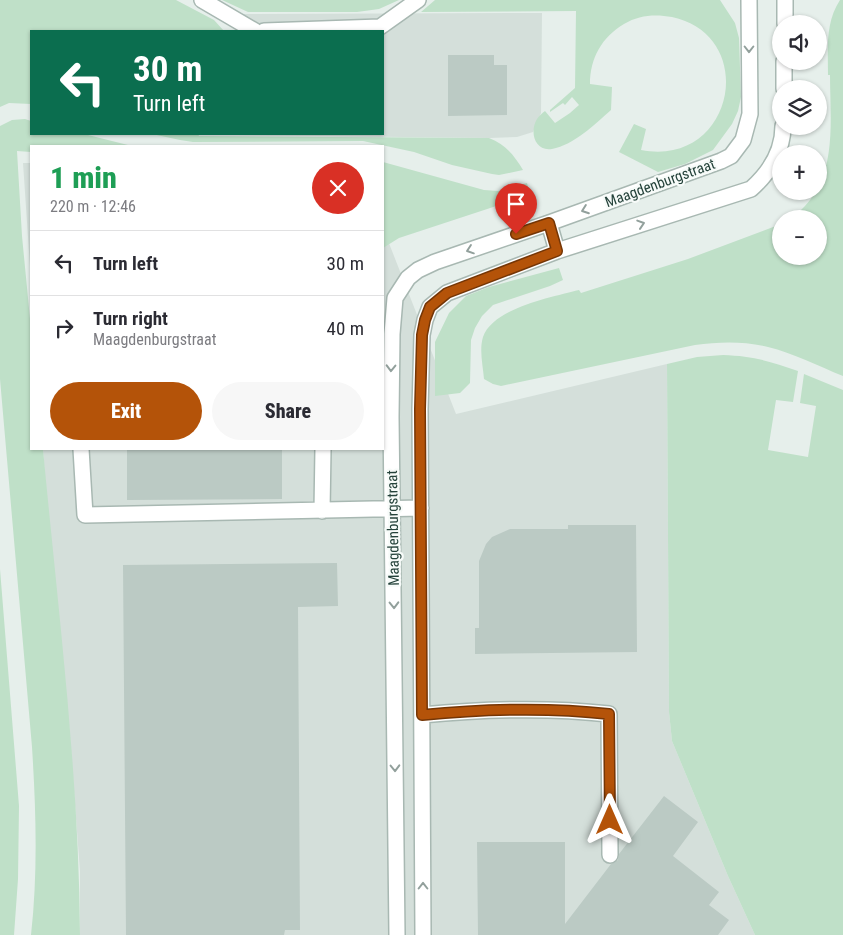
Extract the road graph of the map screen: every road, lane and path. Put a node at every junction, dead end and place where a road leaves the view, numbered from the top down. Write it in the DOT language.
graph roads {
  1 [pos="202,0"];
  2 [pos="418,0"];
  3 [pos="749,0"];
  4 [pos="785,0"];
  5 [pos="784,15"];
  6 [pos="253,30"];
  7 [pos="293,30"];
  8 [pos="783,135"];
  9 [pos="549,223"];
  10 [pos="557,251"];
  11 [pos="387,334"];
  12 [pos="81,450"];
  13 [pos="323,450"];
  14 [pos="421,508"];
  15 [pos="393,509"];
  16 [pos="322,511"];
  17 [pos="422,715"];
  18 [pos="610,855"];
  19 [pos="397,935"];
  20 [pos="424,935"];
  1 -- 6 [label="street"];
  2 -- 7 [label="street"];
  3 -- 9 [label="street, Maagdenburgstraat, one-way"];
  4 -- 5 [label="street"];
  10 -- 8 [label="street, Maagdenburgstraat, one-way"];
  9 -- 10 [label="street"];
  9 -- 11 [label="street, Maagdenburgstraat, one-way"];
  10 -- 14 [label="street, Maagdenburgstraat"];
  11 -- 15 [label="street, Maagdenburgstraat, one-way"];
  12 -- 16 [label="street"];
  13 -- 16 [label="street"];
  14 -- 15 [label="street"];
  14 -- 17 [label="street, Maagdenburgstraat"];
  15 -- 16 [label="street"];
  15 -- 19 [label="street, Maagdenburgstraat, one-way"];
  17 -- 18 [label="street"];
  20 -- 17 [label="street, Maagdenburgstraat, one-way"];
}
